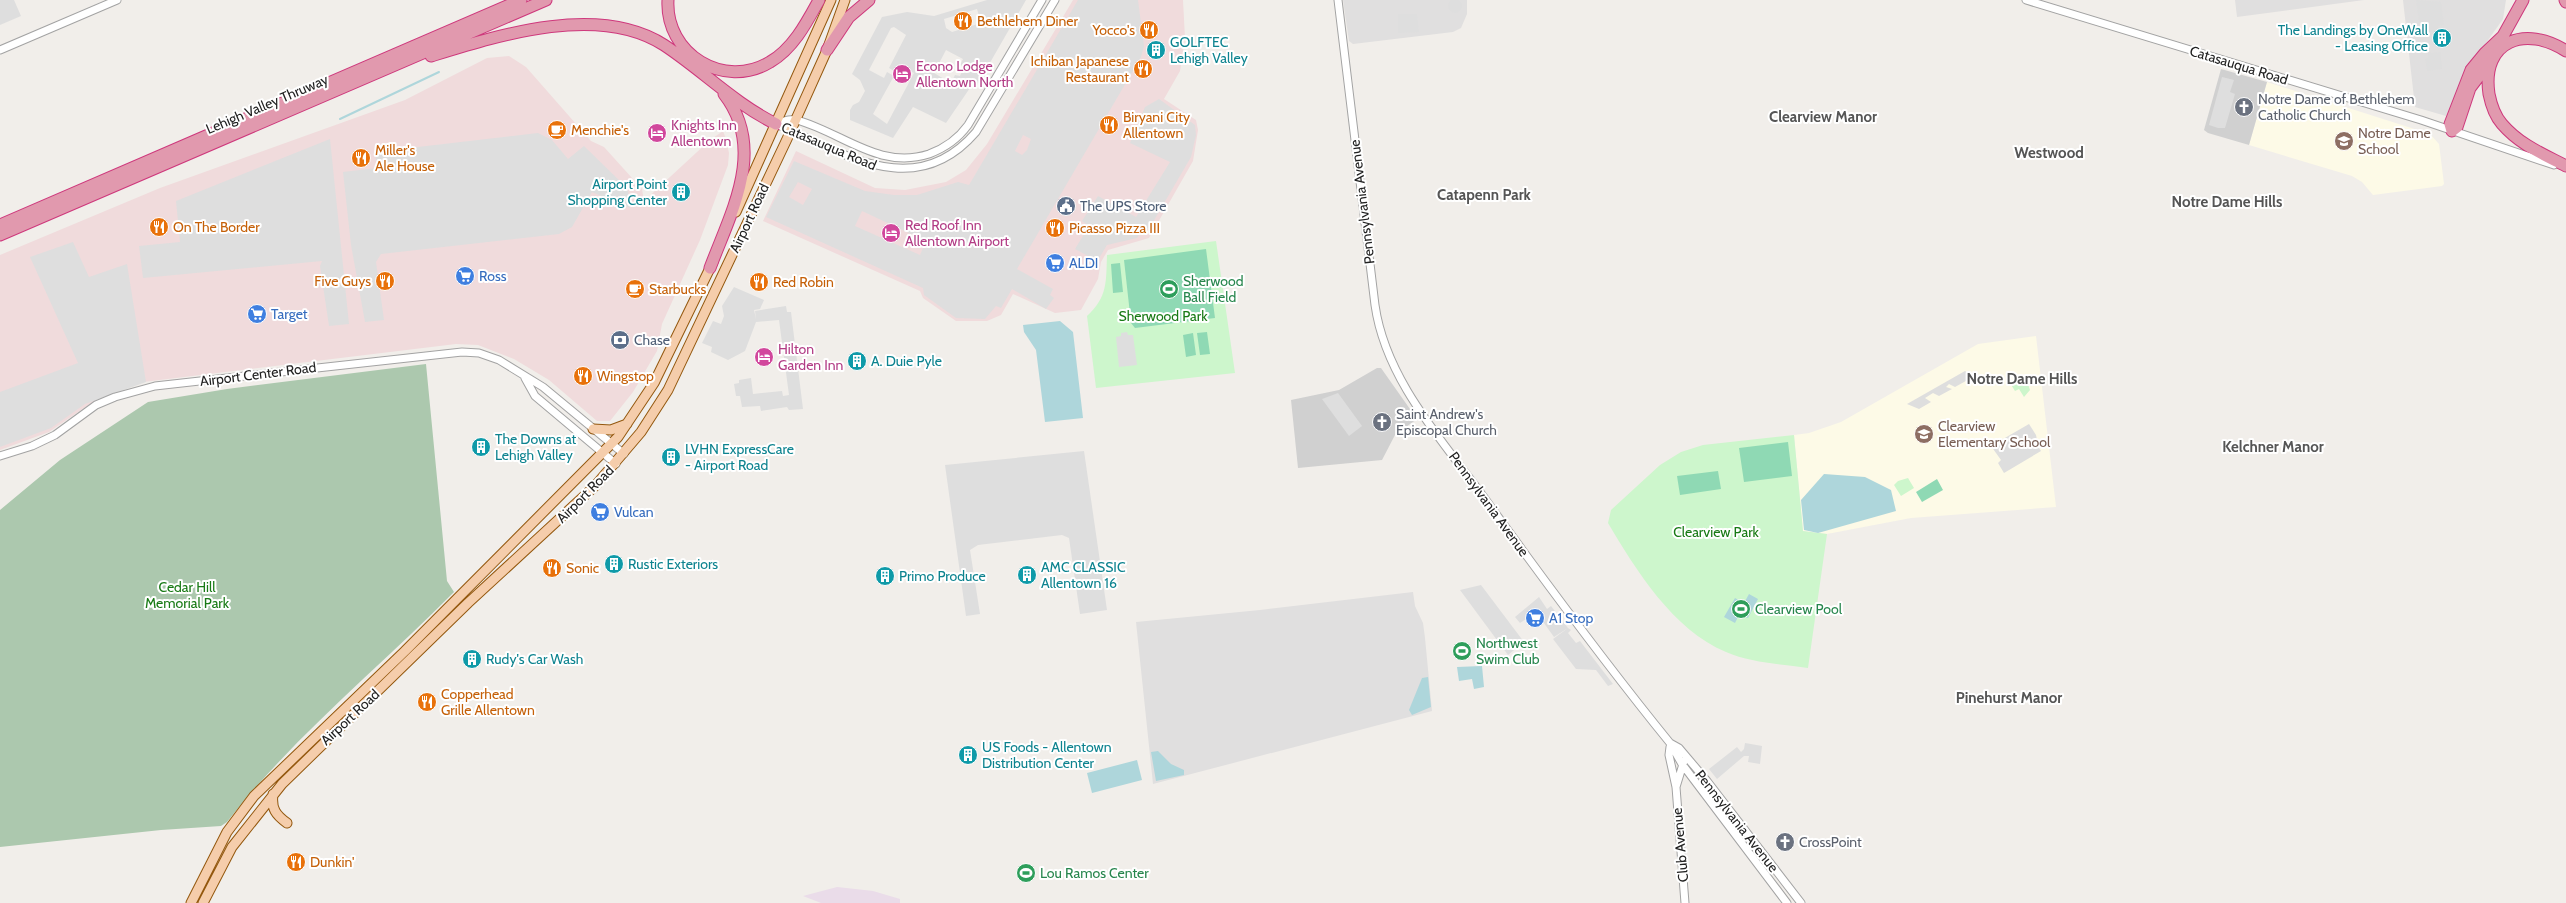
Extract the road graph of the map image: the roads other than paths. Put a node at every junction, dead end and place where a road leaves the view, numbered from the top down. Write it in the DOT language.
graph roads {
  1 [pos="117,0"];
  2 [pos="521,0"];
  3 [pos="546,0"];
  4 [pos="668,0"];
  5 [pos="819,0"];
  6 [pos="831,0"];
  7 [pos="846,0"];
  8 [pos="869,0"];
  9 [pos="1042,0"];
  10 [pos="1055,0"];
  11 [pos="1338,0"];
  12 [pos="2026,0"];
  13 [pos="2523,0"];
  14 [pos="0,50"];
  15 [pos="827,50"];
  16 [pos="2566,51"];
  17 [pos="2495,55"];
  18 [pos="381,71"];
  19 [pos="715,82"];
  20 [pos="796,119"];
  21 [pos="776,124"];
  22 [pos="791,130"];
  23 [pos="2452,131"];
  24 [pos="2566,167"];
  25 [pos="0,225"];
  26 [pos="0,235"];
  27 [pos="710,268"];
  28 [pos="525,378"];
  29 [pos="629,423"];
  30 [pos="593,429"];
  31 [pos="612,445"];
  32 [pos="603,454"];
  33 [pos="624,454"];
  34 [pos="0,456"];
  35 [pos="616,464"];
  36 [pos="1670,743"];
  37 [pos="1686,755"];
  38 [pos="1682,764"];
  39 [pos="1676,787"];
  40 [pos="273,794"];
  41 [pos="287,823"];
  42 [pos="191,903"];
  43 [pos="204,903"];
  44 [pos="1685,903"];
  45 [pos="1788,903"];
  46 [pos="1801,903"];
  1 -- 14 [label="street"];
  2 -- 25 [label="highway, Lehigh Valley Thruway"];
  3 -- 18 [label="highway, Lehigh Valley Thruway"];
  4 -- 5 [label="highway"];
  6 -- 21 [label="main road, Airport Road"];
  7 -- 15 [label="main road, Airport Road"];
  8 -- 15 [label="highway"];
  9 -- 20 [label="street, Catasauqua Road"];
  10 -- 22 [label="street, Catasauqua Road"];
  11 -- 36 [label="street, Pennsylvania Avenue"];
  12 -- 23 [label="street, Catasauqua Road"];
  13 -- 23 [label="highway"];
  15 -- 20 [label="main road, Airport Road"];
  16 -- 17 [label="highway"];
  17 -- 23 [label="highway"];
  17 -- 24 [label="highway"];
  18 -- 19 [label="highway"];
  18 -- 26 [label="highway, Lehigh Valley Thruway"];
  19 -- 21 [label="highway"];
  19 -- 27 [label="highway"];
  20 -- 21 [label="street, Catasauqua Road"];
  20 -- 22 [label="main road, Airport Road"];
  21 -- 22 [label="street, Catasauqua Road"];
  21 -- 27 [label="main road, Airport Road"];
  22 -- 33 [label="main road, Airport Road"];
  23 -- 24 [label="street, Catasauqua Road"];
  27 -- 29 [label="main road, Airport Road"];
  28 -- 30 [label="street, Airport Center Road"];
  28 -- 32 [label="street, Airport Center Road"];
  28 -- 34 [label="street, Airport Center Road"];
  29 -- 30 [label="main road"];
  29 -- 31 [label="main road, Airport Road"];
  30 -- 31 [label="street, Airport Center Road"];
  31 -- 32 [label="main road, Airport Road"];
  31 -- 33 [label="street, Airport Center Road"];
  32 -- 35 [label="street, Airport Center Road"];
  32 -- 42 [label="main road, Airport Road"];
  33 -- 35 [label="main road, Airport Road"];
  35 -- 40 [label="main road, Airport Road"];
  36 -- 37 [label="street, Pennsylvania Avenue"];
  36 -- 38 [label="street, Pennsylvania Avenue"];
  36 -- 39 [label="street, Club Avenue"];
  37 -- 38 [label="street, Club Avenue"];
  37 -- 46 [label="street, Pennsylvania Avenue"];
  38 -- 39 [label="street, Club Avenue"];
  38 -- 45 [label="street, Pennsylvania Avenue"];
  39 -- 44 [label="street, Club Avenue"];
  40 -- 41 [label="main road"];
  40 -- 43 [label="main road, Airport Road"];
}
